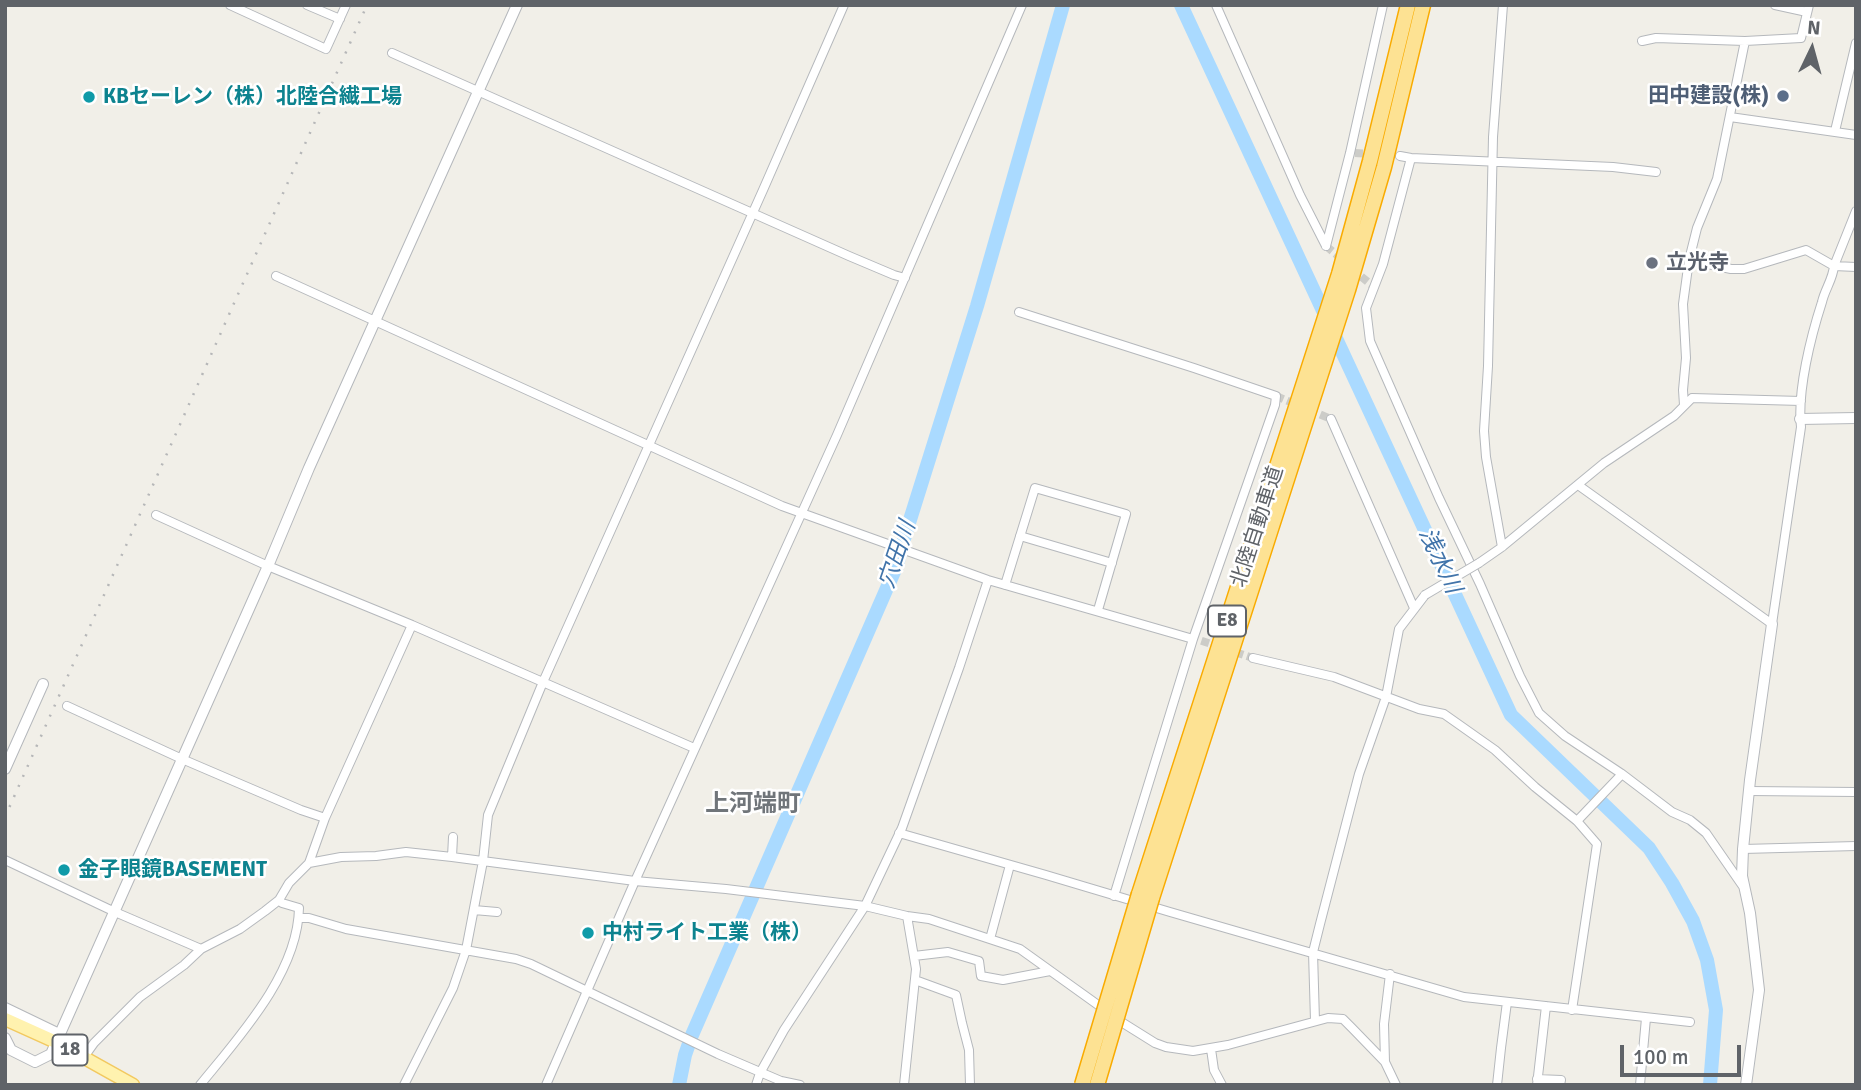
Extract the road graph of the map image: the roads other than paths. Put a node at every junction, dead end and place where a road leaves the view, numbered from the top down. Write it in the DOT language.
graph roads {
  1 [pos="230,5"];
  2 [pos="307,5"];
  3 [pos="346,5"];
  4 [pos="517,5"];
  5 [pos="844,5"];
  6 [pos="1022,5"];
  7 [pos="1216,5"];
  8 [pos="1383,5"];
  9 [pos="1408,5"];
  10 [pos="1423,5"];
  11 [pos="1503,5"];
  12 [pos="1775,5"];
  13 [pos="1808,8"];
  14 [pos="340,19"];
  15 [pos="1642,41"];
  16 [pos="1745,41"];
  17 [pos="1856,43"];
  18 [pos="392,54"];
  19 [pos="479,91"];
  20 [pos="1730,117"];
  21 [pos="1835,131"];
  22 [pos="1856,135"];
  23 [pos="1400,156"];
  24 [pos="1411,158"];
  25 [pos="1493,161"];
  26 [pos="1656,172"];
  27 [pos="1856,211"];
  28 [pos="753,213"];
  29 [pos="1689,260"];
  30 [pos="1834,266"];
  31 [pos="1856,267"];
  32 [pos="276,276"];
  33 [pos="905,278"];
  34 [pos="1019,312"];
  35 [pos="376,321"];
  36 [pos="1801,401"];
  37 [pos="1684,405"];
  38 [pos="1856,418"];
  39 [pos="1331,419"];
  40 [pos="1800,419"];
  41 [pos="648,446"];
  42 [pos="1578,485"];
  43 [pos="802,513"];
  44 [pos="156,515"];
  45 [pos="1020,536"];
  46 [pos="1502,547"];
  47 [pos="1112,563"];
  48 [pos="268,566"];
  49 [pos="988,580"];
  50 [pos="1005,585"];
  51 [pos="1415,608"];
  52 [pos="1098,610"];
  53 [pos="1772,624"];
  54 [pos="412,625"];
  55 [pos="1184,635"];
  56 [pos="1193,639"];
  57 [pos="1253,658"];
  58 [pos="543,682"];
  59 [pos="43,684"];
  60 [pos="1386,697"];
  61 [pos="67,706"];
  62 [pos="694,748"];
  63 [pos="182,759"];
  64 [pos="5,769"];
  65 [pos="1622,774"];
  66 [pos="1749,792"];
  67 [pos="1856,792"];
  68 [pos="325,818"];
  69 [pos="1579,819"];
  70 [pos="899,833"];
  71 [pos="453,837"];
  72 [pos="1856,846"];
  73 [pos="1743,849"];
  74 [pos="452,857"];
  75 [pos="5,860"];
  76 [pos="483,861"];
  77 [pos="309,863"];
  78 [pos="1010,865"];
  79 [pos="635,881"];
  80 [pos="1745,888"];
  81 [pos="1114,896"];
  82 [pos="1145,896"];
  83 [pos="279,900"];
  84 [pos="865,906"];
  85 [pos="474,910"];
  86 [pos="115,912"];
  87 [pos="497,912"];
  88 [pos="907,916"];
  89 [pos="299,918"];
  90 [pos="990,939"];
  91 [pos="201,949"];
  92 [pos="466,950"];
  93 [pos="1313,952"];
  94 [pos="914,956"];
  95 [pos="1050,971"];
  96 [pos="1390,974"];
  97 [pos="915,980"];
  98 [pos="588,990"];
  99 [pos="1507,1002"];
  100 [pos="1546,1006"];
  101 [pos="5,1008"];
  102 [pos="1572,1010"];
  103 [pos="1646,1018"];
  104 [pos="5,1019"];
  105 [pos="1315,1021"];
  106 [pos="1690,1022"];
  107 [pos="5,1038"];
  108 [pos="58,1038"];
  109 [pos="1211,1049"];
  110 [pos="8,1051"];
  111 [pos="84,1057"];
  112 [pos="1385,1062"];
  113 [pos="760,1073"];
  114 [pos="1537,1082"];
  115 [pos="133,1085"];
  116 [pos="200,1085"];
  117 [pos="404,1085"];
  118 [pos="546,1085"];
  119 [pos="756,1085"];
  120 [pos="800,1085"];
  121 [pos="904,1085"];
  122 [pos="970,1085"];
  123 [pos="1082,1085"];
  124 [pos="1097,1085"];
  125 [pos="1222,1085"];
  126 [pos="1396,1085"];
  127 [pos="1497,1085"];
  128 [pos="1560,1085"];
  129 [pos="1640,1085"];
  130 [pos="1746,1085"];
  1 -- 14 [label="street"];
  2 -- 14 [label="street"];
  3 -- 14 [label="street"];
  4 -- 19 [label="street"];
  5 -- 28 [label="street"];
  6 -- 33 [label="street"];
  7 -- 8 [label="street"];
  9 -- 82 [label="highway, 北陸自動車道 / E8"];
  10 -- 82 [label="highway, 北陸自動車道 / E8"];
  11 -- 25 [label="street"];
  12 -- 13 [label="street"];
  13 -- 16 [label="street"];
  15 -- 16 [label="street"];
  16 -- 20 [label="street"];
  17 -- 21 [label="street"];
  18 -- 19 [label="street"];
  19 -- 28 [label="street"];
  19 -- 35 [label="street"];
  20 -- 21 [label="street"];
  20 -- 29 [label="street"];
  21 -- 22 [label="street"];
  23 -- 24 [label="street"];
  24 -- 25 [label="street"];
  24 -- 65 [label="street"];
  25 -- 26 [label="street"];
  25 -- 46 [label="street"];
  27 -- 30 [label="street"];
  28 -- 33 [label="street"];
  28 -- 41 [label="street"];
  29 -- 30 [label="street"];
  29 -- 37 [label="street"];
  30 -- 31 [label="street"];
  30 -- 36 [label="street"];
  32 -- 35 [label="street"];
  33 -- 43 [label="street"];
  34 -- 56 [label="street"];
  35 -- 41 [label="street"];
  35 -- 48 [label="street"];
  36 -- 37 [label="street"];
  36 -- 40 [label="street"];
  37 -- 42 [label="street"];
  38 -- 40 [label="street"];
  39 -- 51 [label="street"];
  40 -- 53 [label="street"];
  41 -- 43 [label="street"];
  41 -- 58 [label="street"];
  42 -- 46 [label="street"];
  42 -- 53 [label="street"];
  43 -- 49 [label="street"];
  43 -- 62 [label="street"];
  44 -- 48 [label="street"];
  45 -- 47 [label="street"];
  45 -- 47 [label="street"];
  45 -- 50 [label="street"];
  46 -- 51 [label="street, bridge"];
  47 -- 52 [label="street"];
  48 -- 54 [label="street"];
  48 -- 63 [label="street"];
  49 -- 50 [label="street"];
  49 -- 70 [label="street"];
  50 -- 52 [label="street"];
  51 -- 60 [label="street"];
  52 -- 56 [label="street"];
  53 -- 66 [label="street"];
  54 -- 58 [label="street"];
  54 -- 68 [label="street"];
  55 -- 56 [label="street"];
  56 -- 81 [label="street"];
  57 -- 60 [label="street"];
  58 -- 62 [label="street"];
  58 -- 76 [label="street"];
  59 -- 64 [label="street"];
  60 -- 69 [label="street"];
  60 -- 93 [label="street"];
  61 -- 63 [label="street"];
  62 -- 79 [label="street"];
  63 -- 68 [label="street"];
  63 -- 86 [label="street"];
  65 -- 69 [label="street"];
  65 -- 80 [label="street"];
  66 -- 67 [label="street"];
  66 -- 73 [label="street"];
  68 -- 77 [label="street"];
  69 -- 102 [label="street"];
  70 -- 78 [label="street"];
  70 -- 84 [label="street"];
  71 -- 74 [label="street"];
  72 -- 73 [label="street"];
  73 -- 80 [label="street"];
  74 -- 76 [label="street"];
  74 -- 77 [label="street"];
  75 -- 86 [label="street"];
  76 -- 79 [label="street"];
  76 -- 85 [label="street"];
  77 -- 83 [label="street"];
  78 -- 81 [label="street"];
  78 -- 90 [label="street"];
  79 -- 84 [label="street"];
  79 -- 98 [label="street"];
  80 -- 130 [label="street"];
  81 -- 93 [label="street"];
  82 -- 123 [label="highway, 北陸自動車道 / E8, bridge"];
  82 -- 124 [label="highway, 北陸自動車道 / E8, bridge"];
  83 -- 89 [label="street"];
  83 -- 91 [label="street"];
  84 -- 88 [label="street"];
  84 -- 113 [label="street"];
  85 -- 87 [label="street"];
  85 -- 92 [label="street"];
  86 -- 91 [label="street"];
  86 -- 108 [label="street"];
  88 -- 90 [label="street"];
  88 -- 94 [label="street"];
  89 -- 92 [label="street"];
  89 -- 116 [label="street"];
  90 -- 95 [label="street"];
  91 -- 111 [label="street"];
  92 -- 98 [label="street"];
  92 -- 117 [label="street"];
  93 -- 96 [label="street"];
  93 -- 105 [label="street"];
  94 -- 95 [label="street"];
  94 -- 97 [label="street"];
  95 -- 109 [label="street"];
  96 -- 99 [label="street"];
  96 -- 112 [label="street"];
  97 -- 121 [label="street"];
  97 -- 122 [label="street"];
  98 -- 113 [label="street"];
  98 -- 118 [label="street"];
  99 -- 100 [label="street"];
  99 -- 127 [label="street"];
  100 -- 102 [label="street"];
  100 -- 114 [label="street"];
  101 -- 108 [label="street"];
  102 -- 103 [label="street"];
  103 -- 106 [label="street"];
  103 -- 129 [label="street"];
  104 -- 108 [label="main road, 18"];
  105 -- 109 [label="street"];
  105 -- 112 [label="street"];
  107 -- 110 [label="street"];
  108 -- 110 [label="street"];
  108 -- 111 [label="main road, 18"];
  109 -- 125 [label="street"];
  111 -- 115 [label="main road, 18"];
  112 -- 126 [label="street"];
  113 -- 119 [label="street"];
  113 -- 120 [label="street"];
  114 -- 128 [label="street"];
}
